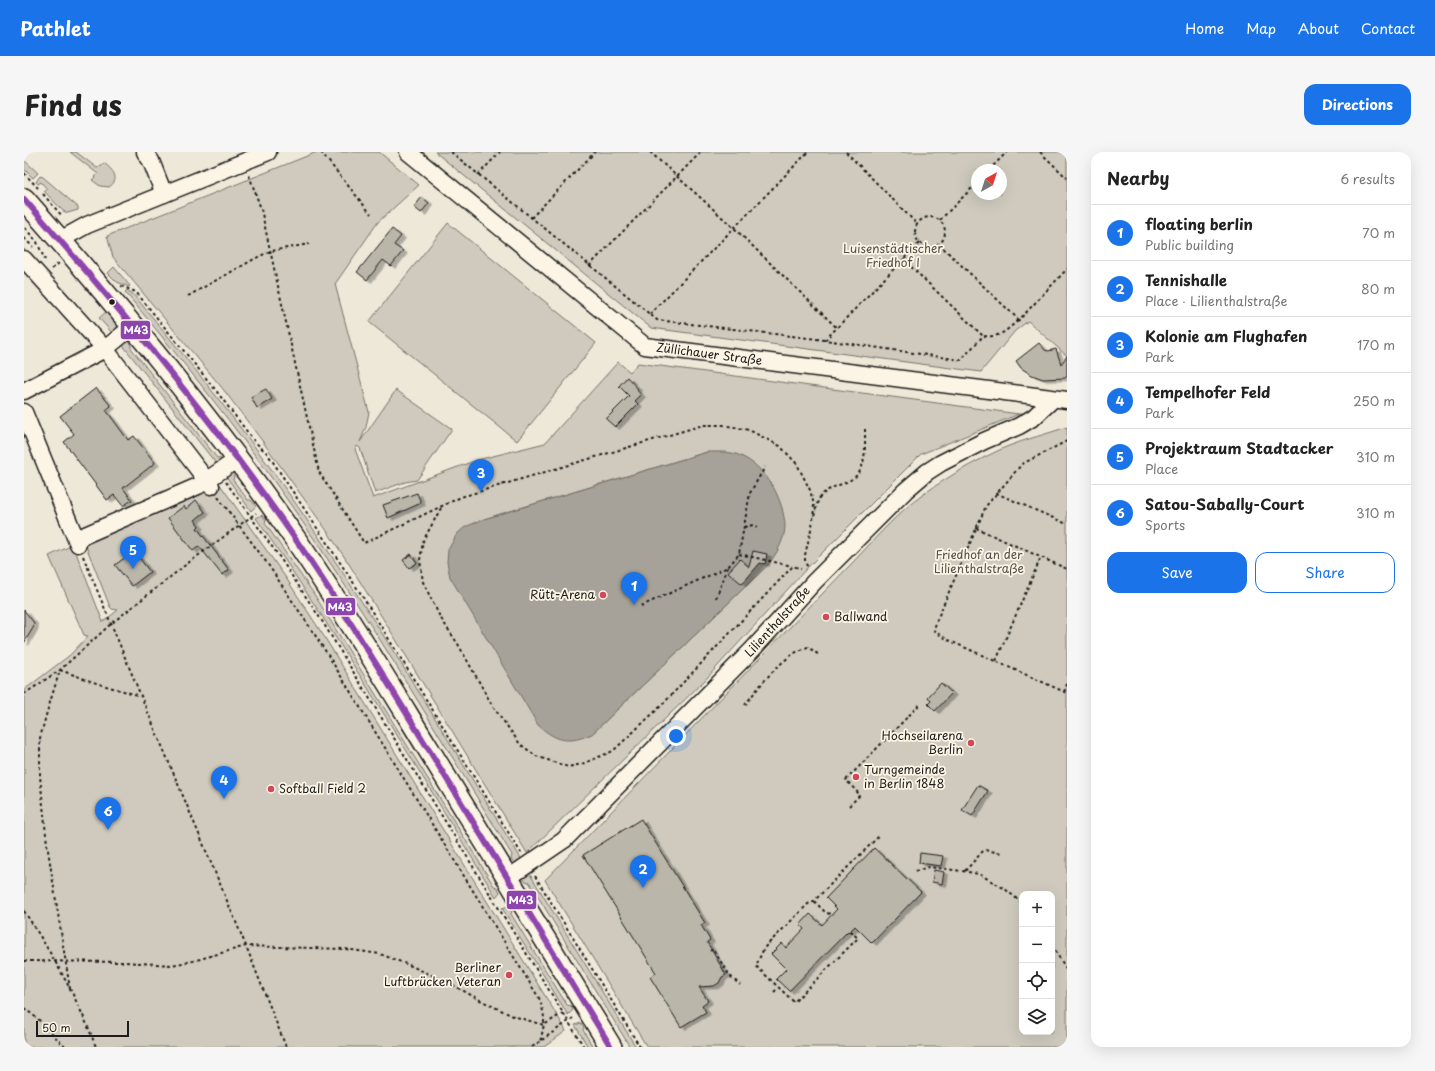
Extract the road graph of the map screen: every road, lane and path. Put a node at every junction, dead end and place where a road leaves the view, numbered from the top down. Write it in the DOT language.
graph roads {
  1 [pos="146,152"];
  2 [pos="268,152"];
  3 [pos="321,152"];
  4 [pos="408,152"];
  5 [pos="451,152"];
  6 [pos="500,152"];
  7 [pos="595,152"];
  8 [pos="650,152"];
  9 [pos="701,152"];
  10 [pos="808,152"];
  11 [pos="846,152"];
  12 [pos="1007,152"];
  13 [pos="1040,152"];
  14 [pos="245,161"];
  15 [pos="996,164"];
  16 [pos="478,175"];
  17 [pos="678,177"];
  18 [pos="1067,178"];
  19 [pos="971,189"];
  20 [pos="164,194"];
  21 [pos="24,199"];
  22 [pos="371,214"];
  23 [pos="531,218"];
  24 [pos="940,220"];
  25 [pos="917,224"];
  26 [pos="24,226"];
  27 [pos="734,228"];
  28 [pos="60,240"];
  29 [pos="919,243"];
  30 [pos="309,244"];
  31 [pos="939,244"];
  32 [pos="271,251"];
  33 [pos="24,259"];
  34 [pos="903,260"];
  35 [pos="589,266"];
  36 [pos="1067,269"];
  37 [pos="56,273"];
  38 [pos="136,292"];
  39 [pos="188,296"];
  40 [pos="650,314"];
  41 [pos="1019,320"];
  42 [pos="133,326"];
  43 [pos="837,328"];
  44 [pos="983,336"];
  45 [pos="825,340"];
  46 [pos="104,349"];
  47 [pos="24,392"];
  48 [pos="1060,400"];
  49 [pos="24,412"];
  50 [pos="865,429"];
  51 [pos="1067,441"];
  52 [pos="238,459"];
  53 [pos="765,467"];
  54 [pos="212,480"];
  55 [pos="996,493"];
  56 [pos="748,504"];
  57 [pos="752,505"];
  58 [pos="442,506"];
  59 [pos="246,520"];
  60 [pos="813,521"];
  61 [pos="1067,524"];
  62 [pos="240,525"];
  63 [pos="744,527"];
  64 [pos="757,527"];
  65 [pos="976,528"];
  66 [pos="77,541"];
  67 [pos="739,554"];
  68 [pos="1041,557"];
  69 [pos="793,566"];
  70 [pos="728,567"];
  71 [pos="801,569"];
  72 [pos="1067,569"];
  73 [pos="814,582"];
  74 [pos="716,598"];
  75 [pos="641,606"];
  76 [pos="112,624"];
  77 [pos="819,655"];
  78 [pos="996,661"];
  79 [pos="60,670"];
  80 [pos="1067,684"];
  81 [pos="1064,692"];
  82 [pos="1067,693"];
  83 [pos="24,694"];
  84 [pos="140,696"];
  85 [pos="921,703"];
  86 [pos="745,705"];
  87 [pos="849,806"];
  88 [pos="879,836"];
  89 [pos="1002,853"];
  90 [pos="528,864"];
  91 [pos="915,871"];
  92 [pos="965,871"];
  93 [pos="508,878"];
  94 [pos="814,901"];
  95 [pos="1019,901"];
  96 [pos="24,911"];
  97 [pos="832,914"];
  98 [pos="850,931"];
  99 [pos="246,946"];
  100 [pos="1055,951"];
  101 [pos="710,952"];
  102 [pos="24,961"];
  103 [pos="55,962"];
  104 [pos="66,962"];
  105 [pos="1067,970"];
  106 [pos="740,984"];
  107 [pos="778,988"];
  108 [pos="70,989"];
  109 [pos="774,992"];
  110 [pos="24,1008"];
  111 [pos="563,1013"];
  112 [pos="544,1025"];
  113 [pos="563,1025"];
  114 [pos="540,1042"];
  115 [pos="65,1047"];
  116 [pos="96,1047"];
  117 [pos="286,1047"];
  118 [pos="532,1047"];
  119 [pos="584,1047"];
  120 [pos="611,1047"];
  121 [pos="640,1047"];
  1 -- 20 [label="street"];
  2 -- 14 [label="street"];
  3 -- 22 [label="path"];
  4 -- 48 [label="street, Züllichauer Straße"];
  5 -- 16 [label="path"];
  6 -- 16 [label="path"];
  7 -- 23 [label="path"];
  8 -- 17 [label="path"];
  9 -- 17 [label="path"];
  10 -- 27 [label="path"];
  11 -- 25 [label="path"];
  12 -- 15 [label="path"];
  13 -- 18 [label="path"];
  14 -- 20 [label="street"];
  14 -- 32 [label="path"];
  16 -- 23 [label="path"];
  17 -- 27 [label="path"];
  17 -- 35 [label="path"];
  19 -- 24 [label="path"];
  20 -- 28 [label="street"];
  21 -- 28 [label="main road"];
  23 -- 35 [label="path"];
  24 -- 25 [label="path"];
  24 -- 31 [label="path"];
  25 -- 29 [label="path"];
  26 -- 37 [label="path"];
  27 -- 40 [label="path"];
  27 -- 43 [label="path"];
  28 -- 42 [label="main road"];
  29 -- 31 [label="path"];
  29 -- 34 [label="path"];
  30 -- 32 [label="path"];
  31 -- 41 [label="path"];
  32 -- 39 [label="path"];
  32 -- 58 [label="path"];
  33 -- 46 [label="street"];
  34 -- 43 [label="path"];
  34 -- 44 [label="path"];
  35 -- 40 [label="path"];
  36 -- 41 [label="path"];
  38 -- 90 [label="path"];
  40 -- 45 [label="path"];
  41 -- 44 [label="path"];
  42 -- 46 [label="street"];
  42 -- 52 [label="main road"];
  43 -- 45 [label="path"];
  44 -- 45 [label="path"];
  46 -- 47 [label="street"];
  46 -- 54 [label="street"];
  48 -- 73 [label="street, Lilienthalstraße"];
  49 -- 66 [label="street"];
  50 -- 60 [label="path"];
  51 -- 55 [label="path"];
  52 -- 54 [label="street"];
  52 -- 93 [label="main road"];
  53 -- 56 [label="path"];
  54 -- 62 [label="path"];
  54 -- 66 [label="street"];
  54 -- 111 [label="path"];
  55 -- 61 [label="path"];
  55 -- 65 [label="path"];
  56 -- 57 [label="path"];
  56 -- 63 [label="path"];
  58 -- 60 [label="path"];
  58 -- 69 [label="path"];
  59 -- 62 [label="path"];
  60 -- 73 [label="path"];
  62 -- 76 [label="path"];
  62 -- 112 [label="path"];
  63 -- 64 [label="path"];
  63 -- 67 [label="path"];
  65 -- 68 [label="path"];
  65 -- 78 [label="path"];
  66 -- 76 [label="path"];
  67 -- 69 [label="path"];
  67 -- 70 [label="path"];
  68 -- 72 [label="path"];
  68 -- 78 [label="path"];
  69 -- 71 [label="path"];
  70 -- 74 [label="path"];
  70 -- 75 [label="path"];
  73 -- 90 [label="street, Lilienthalstraße"];
  76 -- 79 [label="path"];
  76 -- 84 [label="path"];
  77 -- 86 [label="path"];
  78 -- 81 [label="path"];
  79 -- 83 [label="path"];
  79 -- 84 [label="path"];
  79 -- 104 [label="path"];
  80 -- 81 [label="path"];
  81 -- 82 [label="path"];
  84 -- 99 [label="path"];
  85 -- 87 [label="path"];
  88 -- 94 [label="path"];
  89 -- 92 [label="path"];
  90 -- 93 [label="street, Lilienthalstraße"];
  90 -- 121 [label="path"];
  91 -- 92 [label="path"];
  92 -- 95 [label="path"];
  93 -- 120 [label="main road"];
  94 -- 97 [label="path"];
  94 -- 107 [label="path"];
  96 -- 103 [label="path"];
  98 -- 107 [label="path"];
  99 -- 104 [label="path"];
  99 -- 112 [label="path"];
  99 -- 117 [label="path"];
  100 -- 105 [label="path"];
  101 -- 106 [label="path"];
  102 -- 103 [label="path"];
  103 -- 104 [label="path"];
  103 -- 108 [label="path"];
  104 -- 108 [label="path"];
  107 -- 109 [label="path"];
  108 -- 116 [label="path"];
  110 -- 115 [label="path"];
  111 -- 112 [label="path"];
  111 -- 119 [label="path"];
  112 -- 114 [label="path"];
  113 -- 114 [label="path"];
  114 -- 118 [label="path"];
}
